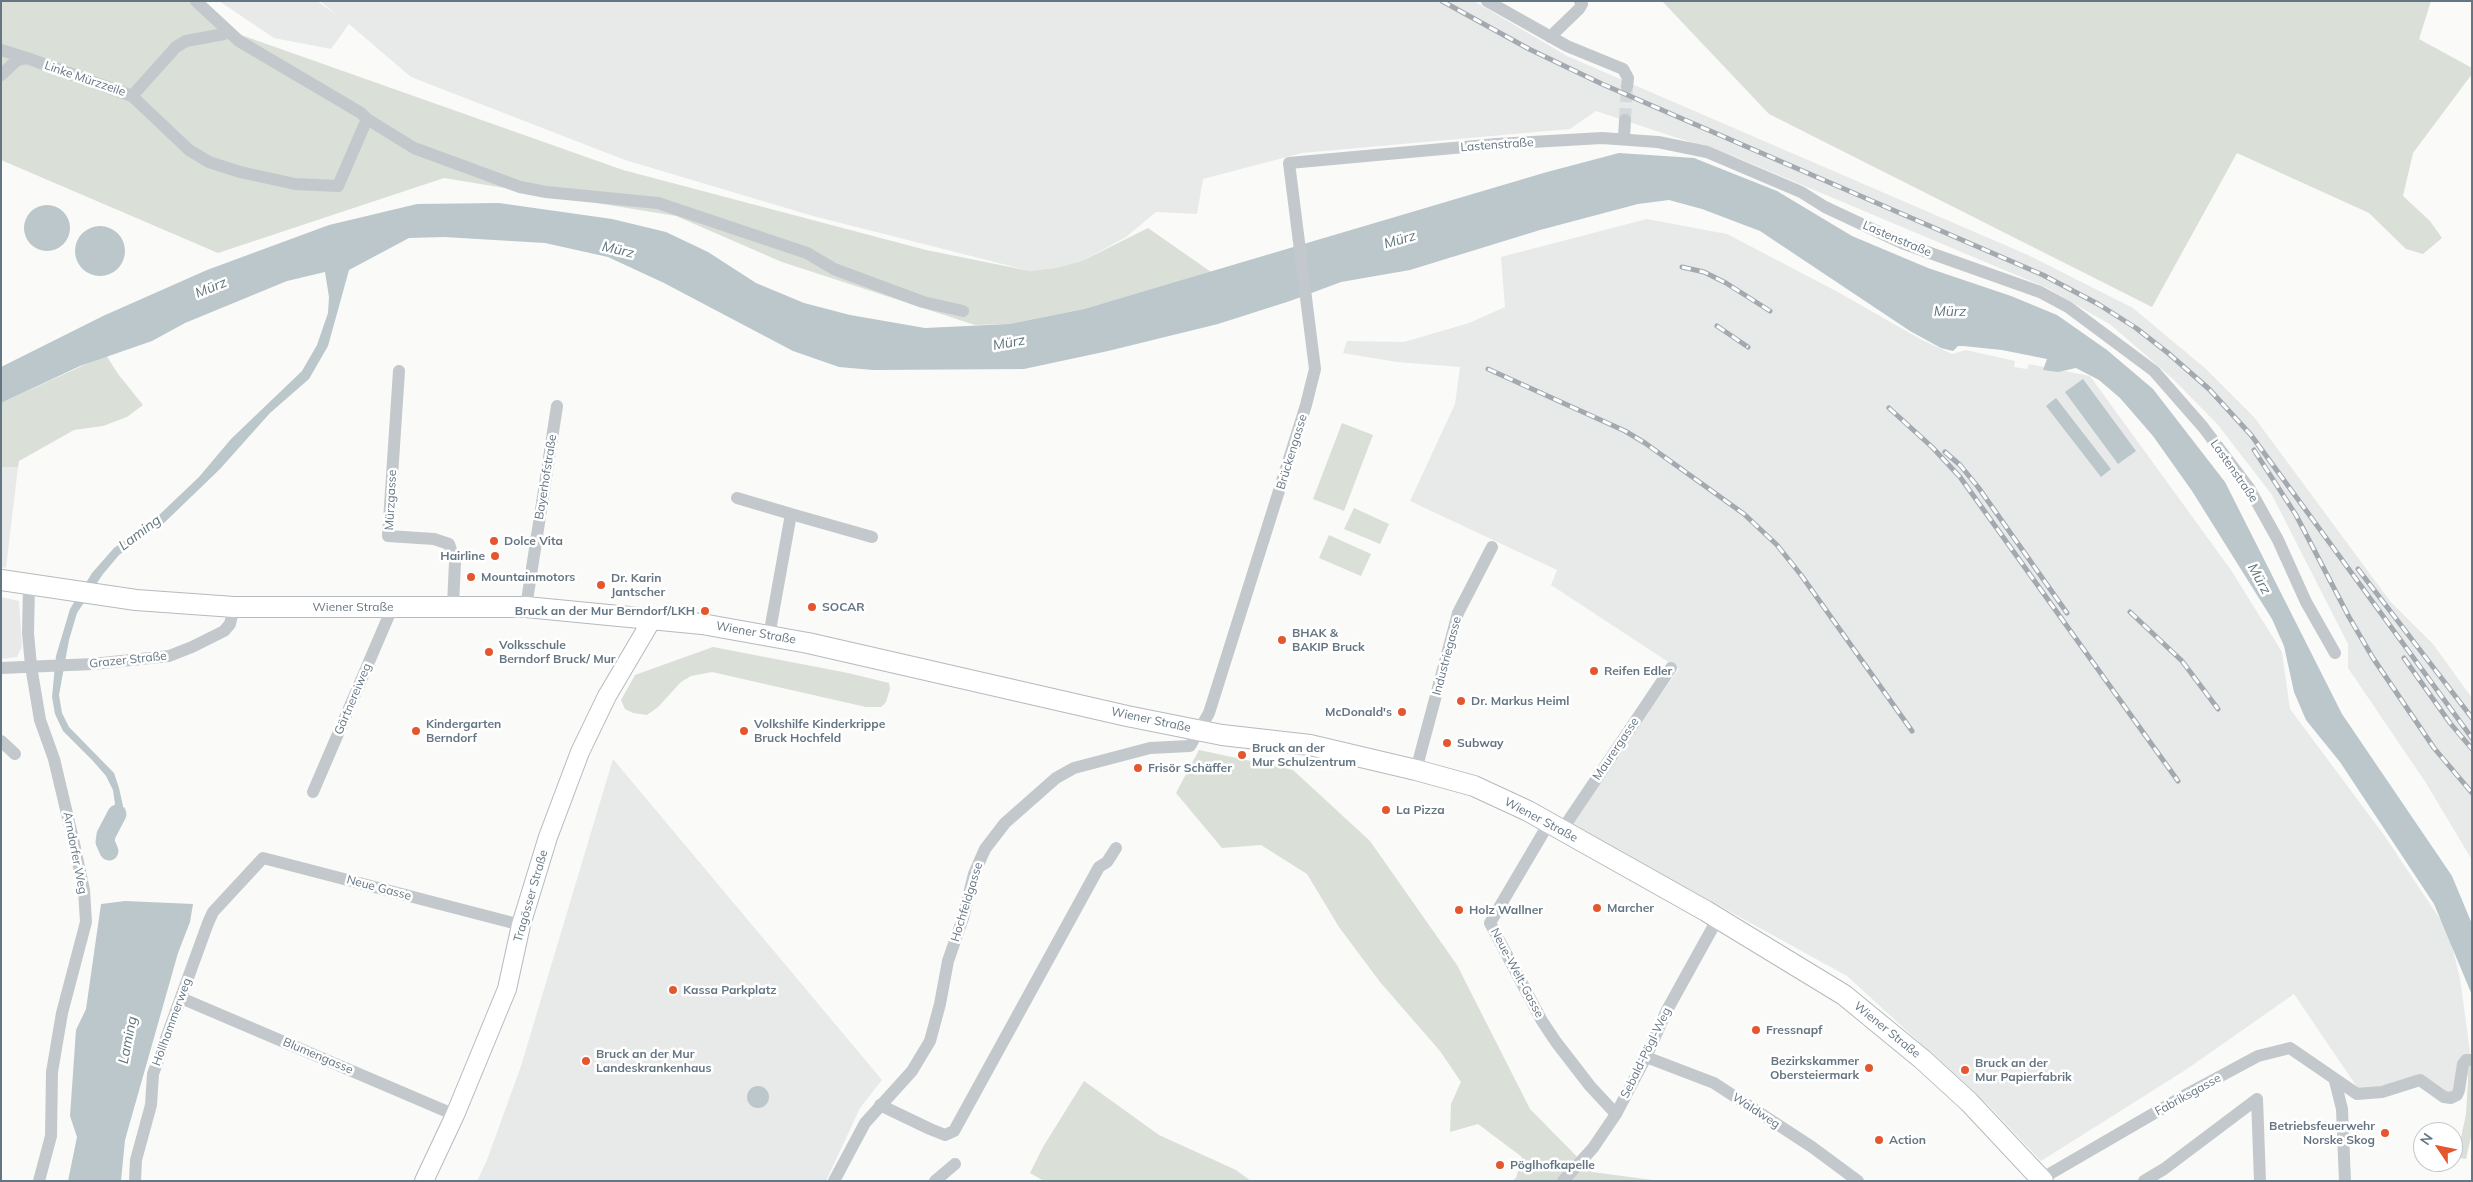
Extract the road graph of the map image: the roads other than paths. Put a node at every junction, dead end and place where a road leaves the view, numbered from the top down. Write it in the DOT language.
graph roads {
  1 [pos="196,1"];
  2 [pos="1487,1"];
  3 [pos="1580,1"];
  4 [pos="227,30"];
  5 [pos="1550,37"];
  6 [pos="1,50"];
  7 [pos="27,58"];
  8 [pos="1,75"];
  9 [pos="1627,87"];
  10 [pos="132,96"];
  11 [pos="367,119"];
  12 [pos="1625,120"];
  13 [pos="1624,138"];
  14 [pos="1289,163"];
  15 [pos="963,311"];
  16 [pos="399,371"];
  17 [pos="557,406"];
  18 [pos="737,498"];
  19 [pos="790,514"];
  20 [pos="872,537"];
  21 [pos="1492,548"];
  22 [pos="1,580"];
  23 [pos="29,585"];
  24 [pos="393,606"];
  25 [pos="453,606"];
  26 [pos="234,607"];
  27 [pos="526,607"];
  28 [pos="653,618"];
  29 [pos="769,636"];
  30 [pos="2335,653"];
  31 [pos="31,666"];
  32 [pos="1,668"];
  33 [pos="1671,668"];
  34 [pos="1201,730"];
  35 [pos="1,741"];
  36 [pos="15,754"];
  37 [pos="1416,770"];
  38 [pos="313,792"];
  39 [pos="1556,827"];
  40 [pos="1116,848"];
  41 [pos="245,877"];
  42 [pos="1718,918"];
  43 [pos="521,925"];
  44 [pos="180,998"];
  45 [pos="1646,1058"];
  46 [pos="2472,1060"];
  47 [pos="2335,1081"];
  48 [pos="880,1105"];
  49 [pos="1616,1114"];
  50 [pos="455,1115"];
  51 [pos="955,1164"];
  52 [pos="2042,1180"];
  53 [pos="39,1181"];
  54 [pos="135,1181"];
  55 [pos="424,1181"];
  56 [pos="834,1181"];
  57 [pos="935,1181"];
  58 [pos="1563,1181"];
  59 [pos="1858,1181"];
  60 [pos="2144,1181"];
  61 [pos="2260,1181"];
  62 [pos="2345,1181"];
  1 -- 4 [label="street"];
  2 -- 5 [label="street"];
  3 -- 5 [label="street"];
  4 -- 10 [label="street, Linke Mürzzeile"];
  4 -- 11 [label="street"];
  5 -- 9 [label="street"];
  6 -- 7 [label="street, Linke Mürzzeile"];
  7 -- 8 [label="street"];
  7 -- 10 [label="street, Linke Mürzzeile"];
  10 -- 11 [label="street"];
  11 -- 15 [label="street"];
  12 -- 13 [label="street"];
  13 -- 14 [label="street, Lastenstraße"];
  13 -- 30 [label="street, Lastenstraße"];
  14 -- 34 [label="street, Brückengasse"];
  16 -- 25 [label="street, Mürzgasse"];
  17 -- 27 [label="street, Bayerhofstraße"];
  18 -- 19 [label="street"];
  19 -- 20 [label="street"];
  19 -- 29 [label="street"];
  21 -- 37 [label="street, Industriegasse"];
  22 -- 23 [label="main road"];
  23 -- 26 [label="main road, Wiener Straße"];
  23 -- 31 [label="street, Arndorfer Weg"];
  24 -- 25 [label="main road, Wiener Straße"];
  24 -- 26 [label="main road, Wiener Straße"];
  24 -- 38 [label="street, Gärtnereiweg"];
  25 -- 27 [label="main road, Wiener Straße"];
  26 -- 31 [label="street, Grazer Straße"];
  27 -- 28 [label="main road, Wiener Straße"];
  28 -- 29 [label="main road, Wiener Straße"];
  28 -- 43 [label="main road, Tragösser Straße"];
  29 -- 34 [label="main road, Wiener Straße"];
  31 -- 32 [label="street, Grazer Straße"];
  31 -- 53 [label="street, Arndorfer Weg"];
  33 -- 39 [label="street, Maurergasse"];
  34 -- 37 [label="main road, Wiener Straße"];
  34 -- 48 [label="street, Hochfeldgasse"];
  35 -- 36 [label="street"];
  37 -- 39 [label="main road, Wiener Straße"];
  39 -- 42 [label="main road, Wiener Straße"];
  39 -- 49 [label="street, Neue-Welt-Gasse"];
  40 -- 48 [label="street"];
  41 -- 43 [label="street, Neue Gasse"];
  41 -- 44 [label="street, Höllhammerweg"];
  42 -- 45 [label="street, Sebald-Pögl-Weg"];
  42 -- 52 [label="main road, Wiener Straße"];
  43 -- 50 [label="main road, Tragösser Straße"];
  44 -- 50 [label="street, Blumengasse"];
  44 -- 54 [label="street, Höllhammerweg"];
  45 -- 49 [label="street, Sebald-Pögl-Weg"];
  45 -- 59 [label="street, Waldweg"];
  46 -- 47 [label="street, Fabriksgasse"];
  47 -- 52 [label="street, Fabriksgasse"];
  47 -- 62 [label="street"];
  48 -- 56 [label="street, Hochfeldgasse"];
  49 -- 58 [label="street, Sebald-Pögl-Weg"];
  50 -- 55 [label="main road, Tragösser Straße"];
  51 -- 57 [label="street"];
  60 -- 61 [label="street"];
}
